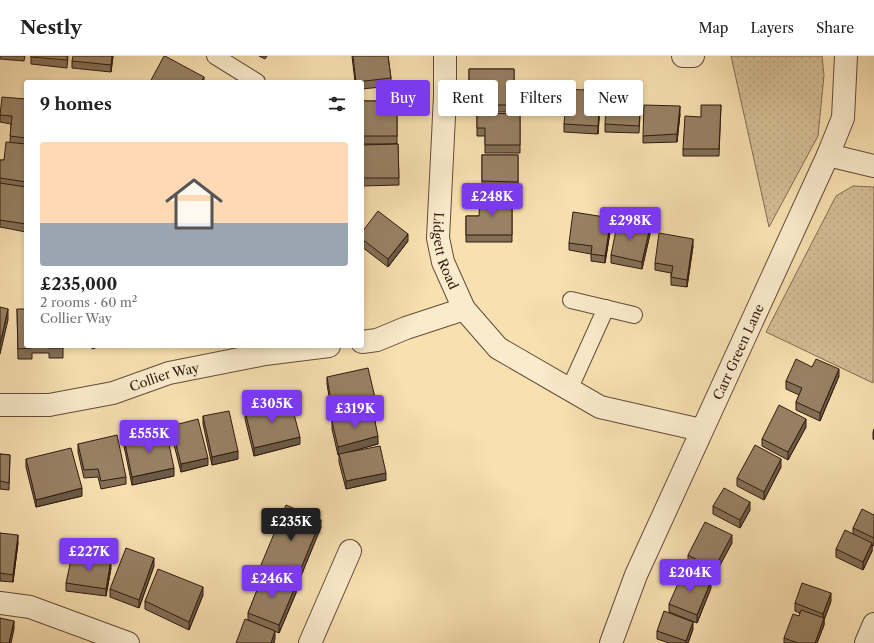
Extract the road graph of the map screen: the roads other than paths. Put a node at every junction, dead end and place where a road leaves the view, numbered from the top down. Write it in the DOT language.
graph roads {
  1 [pos="215,56"];
  2 [pos="445,56"];
  3 [pos="683,56"];
  4 [pos="694,56"];
  5 [pos="846,56"];
  6 [pos="254,80"];
  7 [pos="828,155"];
  8 [pos="874,166"];
  9 [pos="571,300"];
  10 [pos="606,308"];
  11 [pos="464,309"];
  12 [pos="634,315"];
  13 [pos="364,342"];
  14 [pos="313,348"];
  15 [pos="569,390"];
  16 [pos="0,405"];
  17 [pos="701,430"];
  18 [pos="350,551"];
  19 [pos="0,603"];
  20 [pos="874,624"];
  21 [pos="128,643"];
  22 [pos="310,643"];
  23 [pos="611,643"];
  24 [pos="866,643"];
  1 -- 6 [label="lane"];
  2 -- 11 [label="street, Lidgett Road"];
  3 -- 4 [label="street"];
  5 -- 7 [label="street, Carr Green Lane"];
  7 -- 8 [label="street"];
  7 -- 17 [label="street, Carr Green Lane"];
  9 -- 10 [label="lane"];
  10 -- 12 [label="lane"];
  10 -- 15 [label="lane"];
  11 -- 13 [label="street"];
  11 -- 15 [label="street, Lidgett Road"];
  14 -- 16 [label="street, Collier Way"];
  15 -- 17 [label="street, Lidgett Road"];
  17 -- 23 [label="street, Carr Green Lane"];
  18 -- 22 [label="street"];
  19 -- 21 [label="street"];
  20 -- 24 [label="street"];
}
